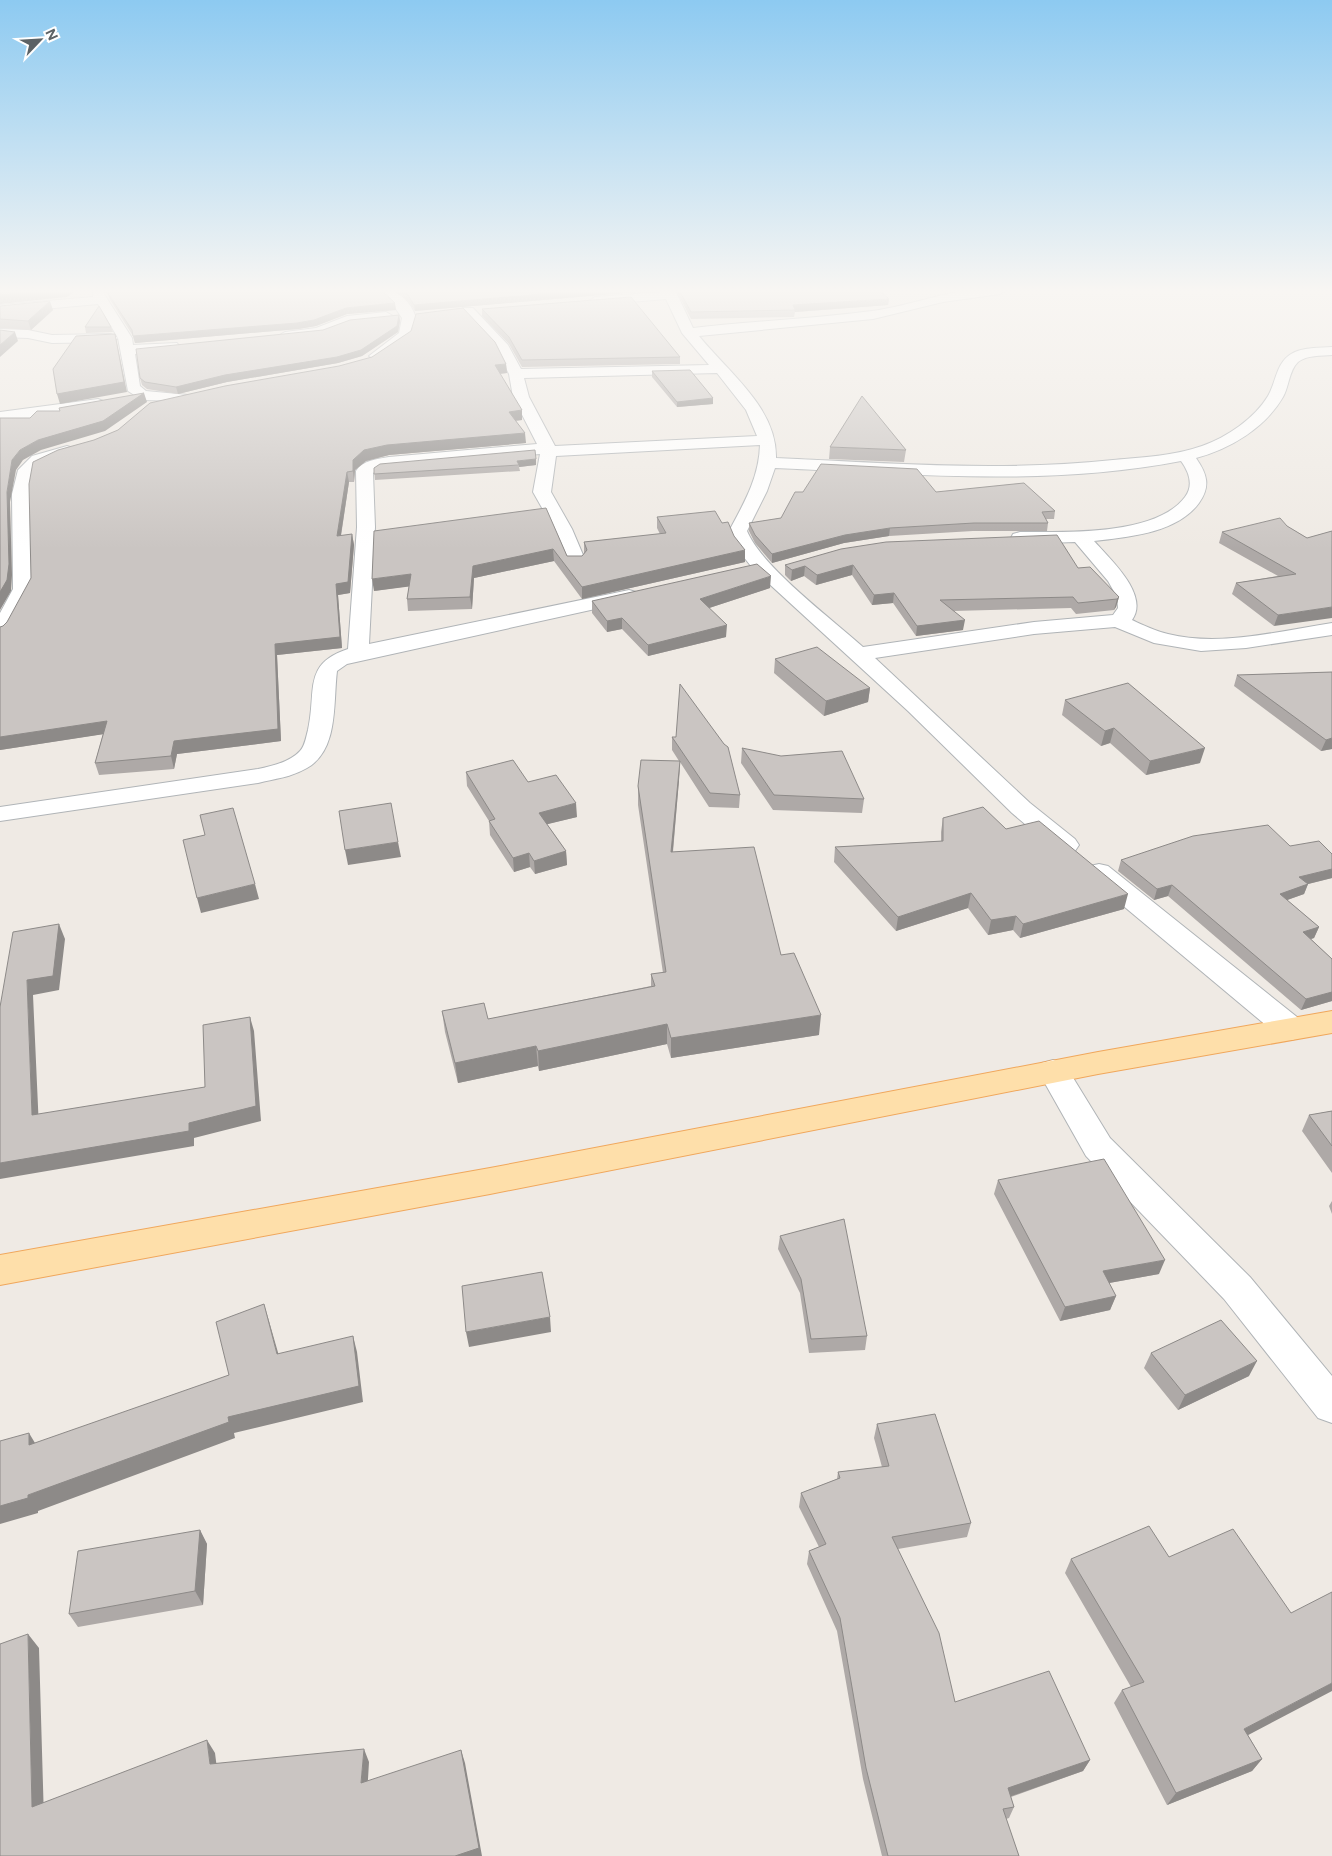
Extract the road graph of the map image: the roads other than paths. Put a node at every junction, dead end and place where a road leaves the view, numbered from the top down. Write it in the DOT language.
graph roads {
  1 [pos="131,377"];
  2 [pos="517,377"];
  3 [pos="727,377"];
  4 [pos="1283,377"];
  5 [pos="201,394"];
  6 [pos="142,395"];
  7 [pos="183,398"];
  8 [pos="141,413"];
  9 [pos="0,417"];
  10 [pos="768,440"];
  11 [pos="81,447"];
  12 [pos="549,449"];
  13 [pos="1186,456"];
  14 [pos="768,463"];
  15 [pos="1080,536"];
  16 [pos="998,538"];
  17 [pos="576,562"];
  18 [pos="649,591"];
  19 [pos="1118,621"];
  20 [pos="1332,629"];
  21 [pos="0,632"];
  22 [pos="358,653"];
  23 [pos="858,654"];
  24 [pos="0,814"];
  25 [pos="1332,1022"];
  26 [pos="1291,1029"];
  27 [pos="1053,1071"];
  28 [pos="0,1270"];
  29 [pos="1332,1406"];
  1 -- 6 [label="street"];
  2 -- 12 [label="street"];
  3 -- 10 [label="street"];
  4 -- 13 [label="street"];
  5 -- 7 [label="street"];
  6 -- 7 [label="street"];
  6 -- 9 [label="street"];
  7 -- 8 [label="street"];
  10 -- 12 [label="street"];
  10 -- 14 [label="street"];
  11 -- 21 [label="street"];
  12 -- 17 [label="street"];
  12 -- 22 [label="street"];
  13 -- 14 [label="street"];
  13 -- 15 [label="street"];
  14 -- 23 [label="street"];
  15 -- 16 [label="street"];
  15 -- 19 [label="street"];
  18 -- 22 [label="street"];
  19 -- 20 [label="street"];
  19 -- 23 [label="street"];
  22 -- 24 [label="street"];
  23 -- 26 [label="street"];
  25 -- 26 [label="main road"];
  26 -- 27 [label="main road"];
  27 -- 28 [label="main road"];
  27 -- 29 [label="street"];
}
